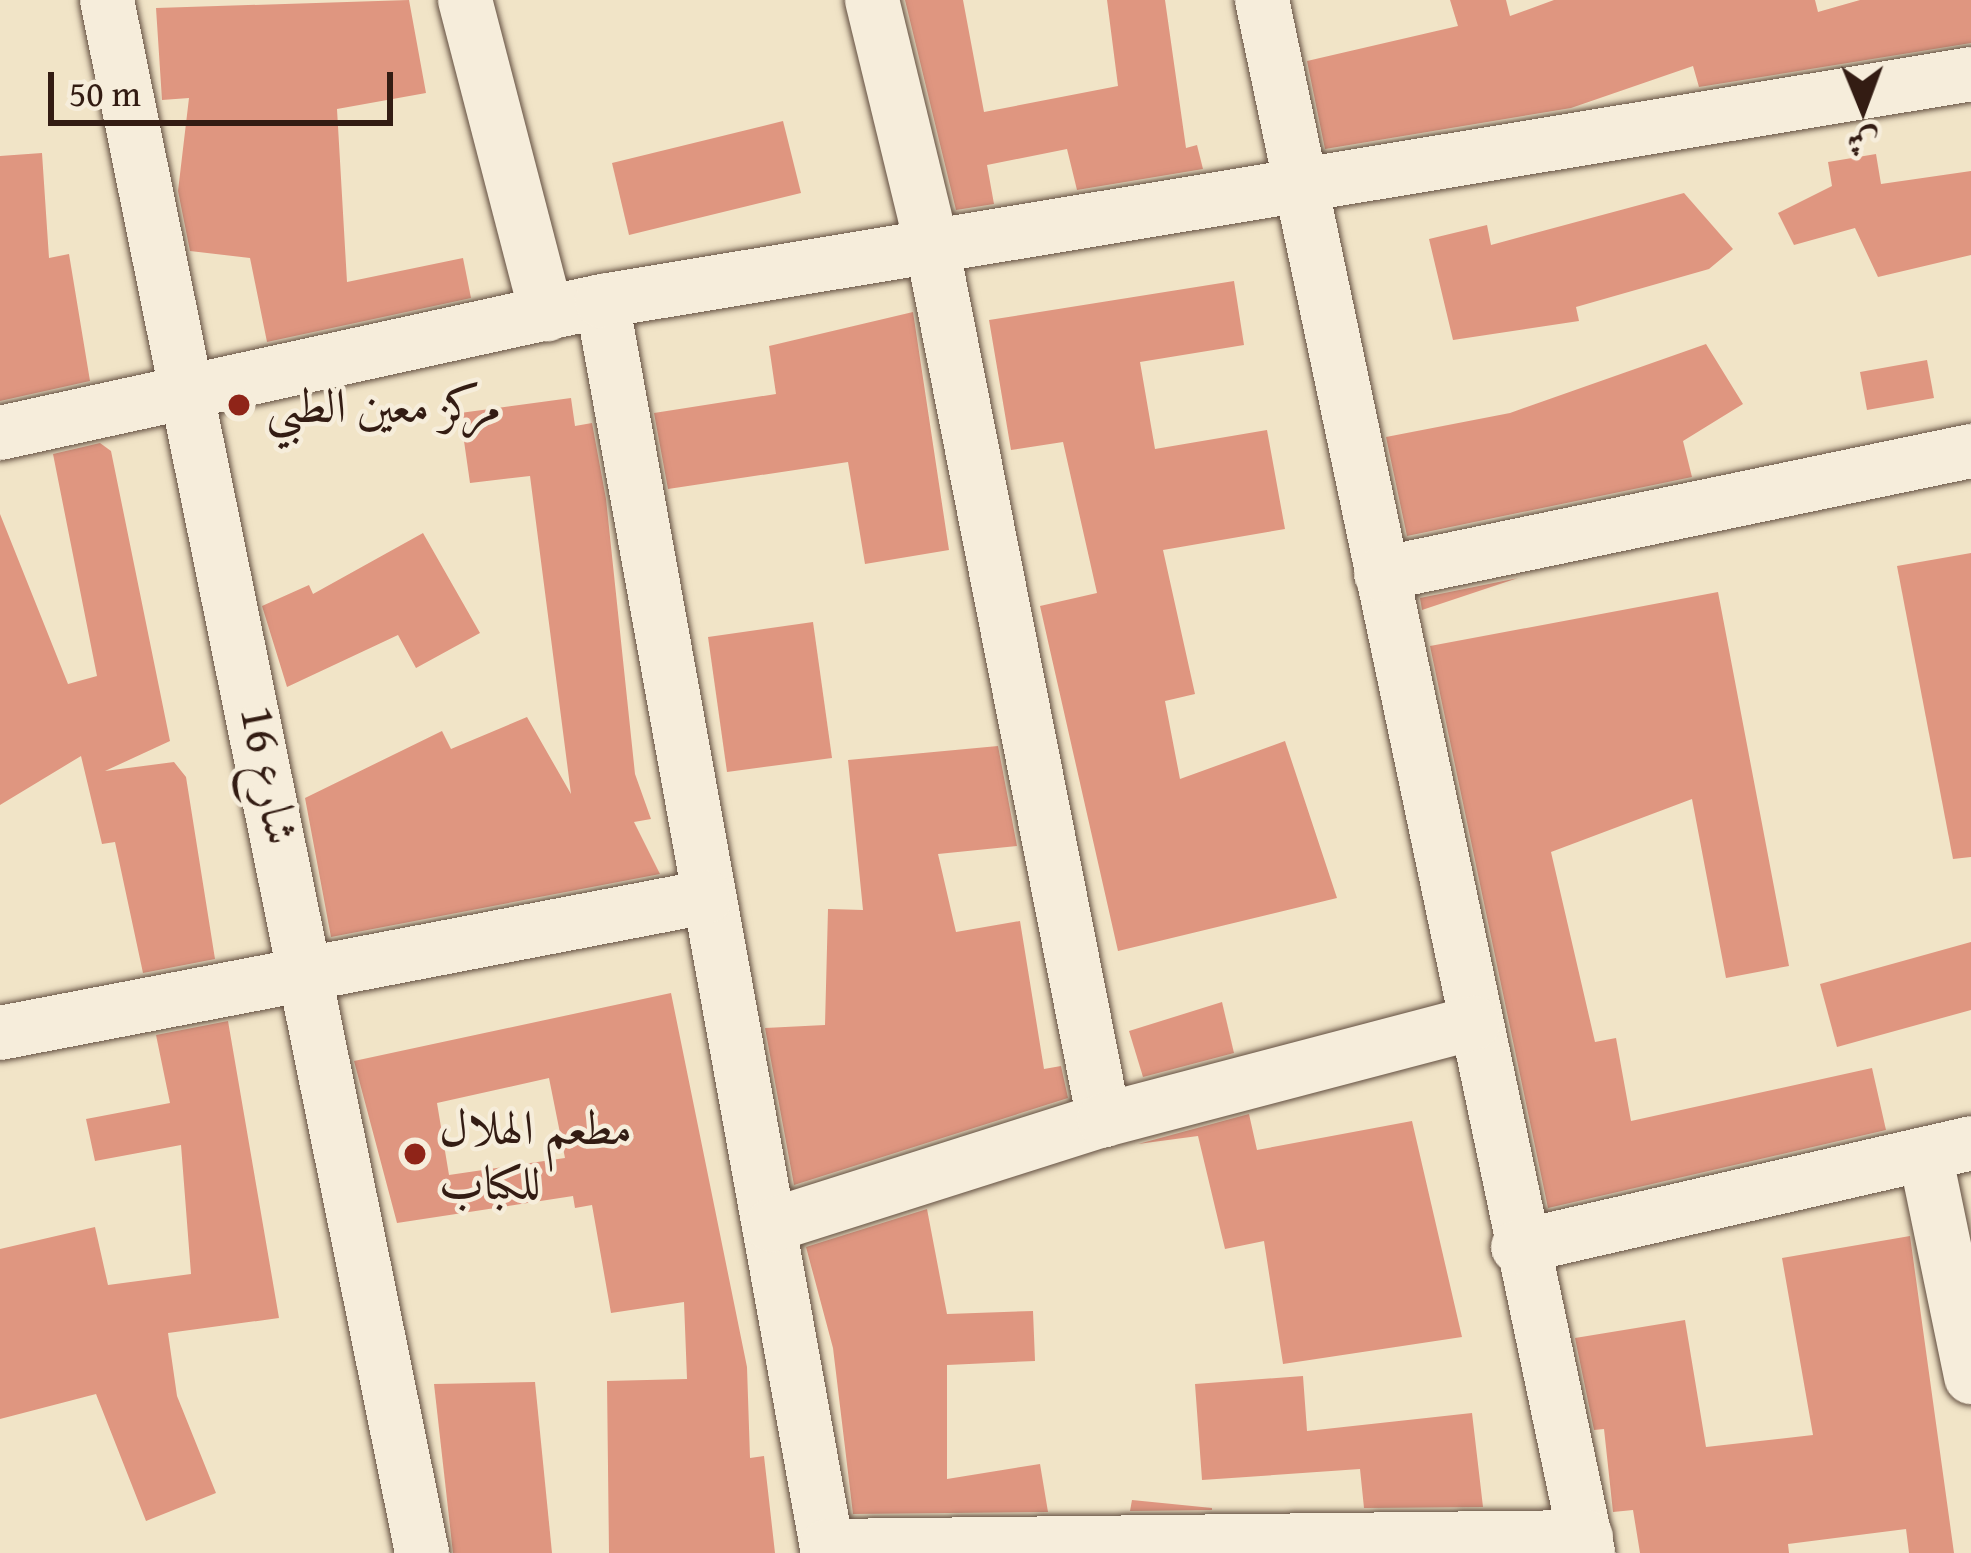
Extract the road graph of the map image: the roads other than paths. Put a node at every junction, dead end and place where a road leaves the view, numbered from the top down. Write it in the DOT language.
graph roads {
  1 [pos="107,0"];
  2 [pos="465,0"];
  3 [pos="872,0"];
  4 [pos="1262,0"];
  5 [pos="1971,74"];
  6 [pos="1301,190"];
  7 [pos="933,251"];
  8 [pos="602,301"];
  9 [pos="547,314"];
  10 [pos="195,391"];
  11 [pos="0,433"];
  12 [pos="1971,451"];
  13 [pos="1381,574"];
  14 [pos="706,897"];
  15 [pos="310,974"];
  16 [pos="1473,1023"];
  17 [pos="0,1034"];
  18 [pos="1104,1120"];
  19 [pos="1948,1149"];
  20 [pos="772,1226"];
  21 [pos="1518,1246"];
  22 [pos="1971,1377"];
  23 [pos="1587,1545"];
  24 [pos="827,1549"];
  25 [pos="422,1553"];
  1 -- 10 [label="street, شارع 16"];
  2 -- 9 [label="street"];
  3 -- 7 [label="street"];
  4 -- 6 [label="street"];
  5 -- 6 [label="street"];
  6 -- 7 [label="street"];
  6 -- 13 [label="street"];
  7 -- 8 [label="street"];
  7 -- 18 [label="street"];
  8 -- 9 [label="street"];
  8 -- 14 [label="street"];
  9 -- 10 [label="street"];
  10 -- 11 [label="street"];
  10 -- 15 [label="street, شارع 16"];
  12 -- 13 [label="street"];
  13 -- 16 [label="street"];
  14 -- 15 [label="street"];
  14 -- 20 [label="street"];
  15 -- 17 [label="street"];
  15 -- 25 [label="street, شارع 16"];
  16 -- 18 [label="street"];
  16 -- 21 [label="street"];
  18 -- 20 [label="street"];
  19 -- 21 [label="street"];
  19 -- 22 [label="street"];
  20 -- 24 [label="street"];
  21 -- 23 [label="street"];
  23 -- 24 [label="street"];
}
